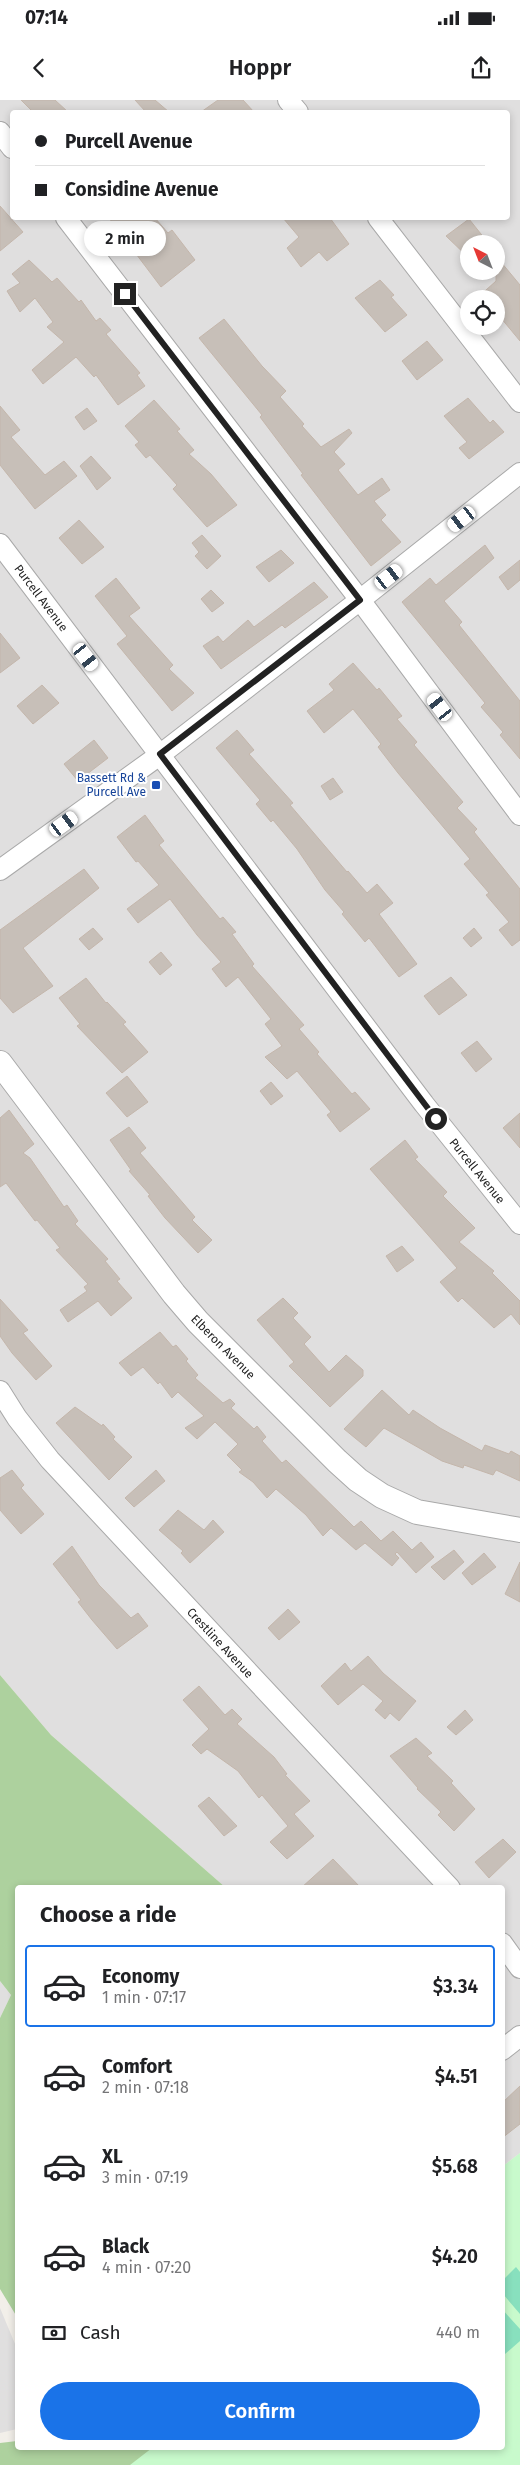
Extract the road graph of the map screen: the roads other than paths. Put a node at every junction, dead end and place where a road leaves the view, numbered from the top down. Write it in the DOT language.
graph roads {
  1 [pos="288,100"];
  2 [pos="296,110"];
  3 [pos="0,132"];
  4 [pos="10,145"];
  5 [pos="68,220"];
  6 [pos="380,220"];
  7 [pos="520,402"];
  8 [pos="520,473"];
  9 [pos="0,544"];
  10 [pos="360,600"];
  11 [pos="160,754"];
  12 [pos="520,815"];
  13 [pos="0,870"];
  14 [pos="0,1063"];
  15 [pos="520,1224"];
  16 [pos="0,1391"];
  17 [pos="520,1530"];
  18 [pos="447,1885"];
  19 [pos="509,1942"];
  20 [pos="520,1968"];
  21 [pos="520,2036"];
  22 [pos="505,2048"];
  1 -- 2 [label="street"];
  3 -- 4 [label="street"];
  5 -- 10 [label="street"];
  6 -- 7 [label="street"];
  8 -- 10 [label="street"];
  9 -- 11 [label="street, Purcell Avenue"];
  10 -- 11 [label="street"];
  10 -- 12 [label="street"];
  11 -- 13 [label="street"];
  11 -- 15 [label="street, Purcell Avenue"];
  14 -- 17 [label="street, Elberon Avenue"];
  16 -- 18 [label="street, Crestline Avenue"];
  19 -- 20 [label="street"];
  21 -- 22 [label="street"];
}
